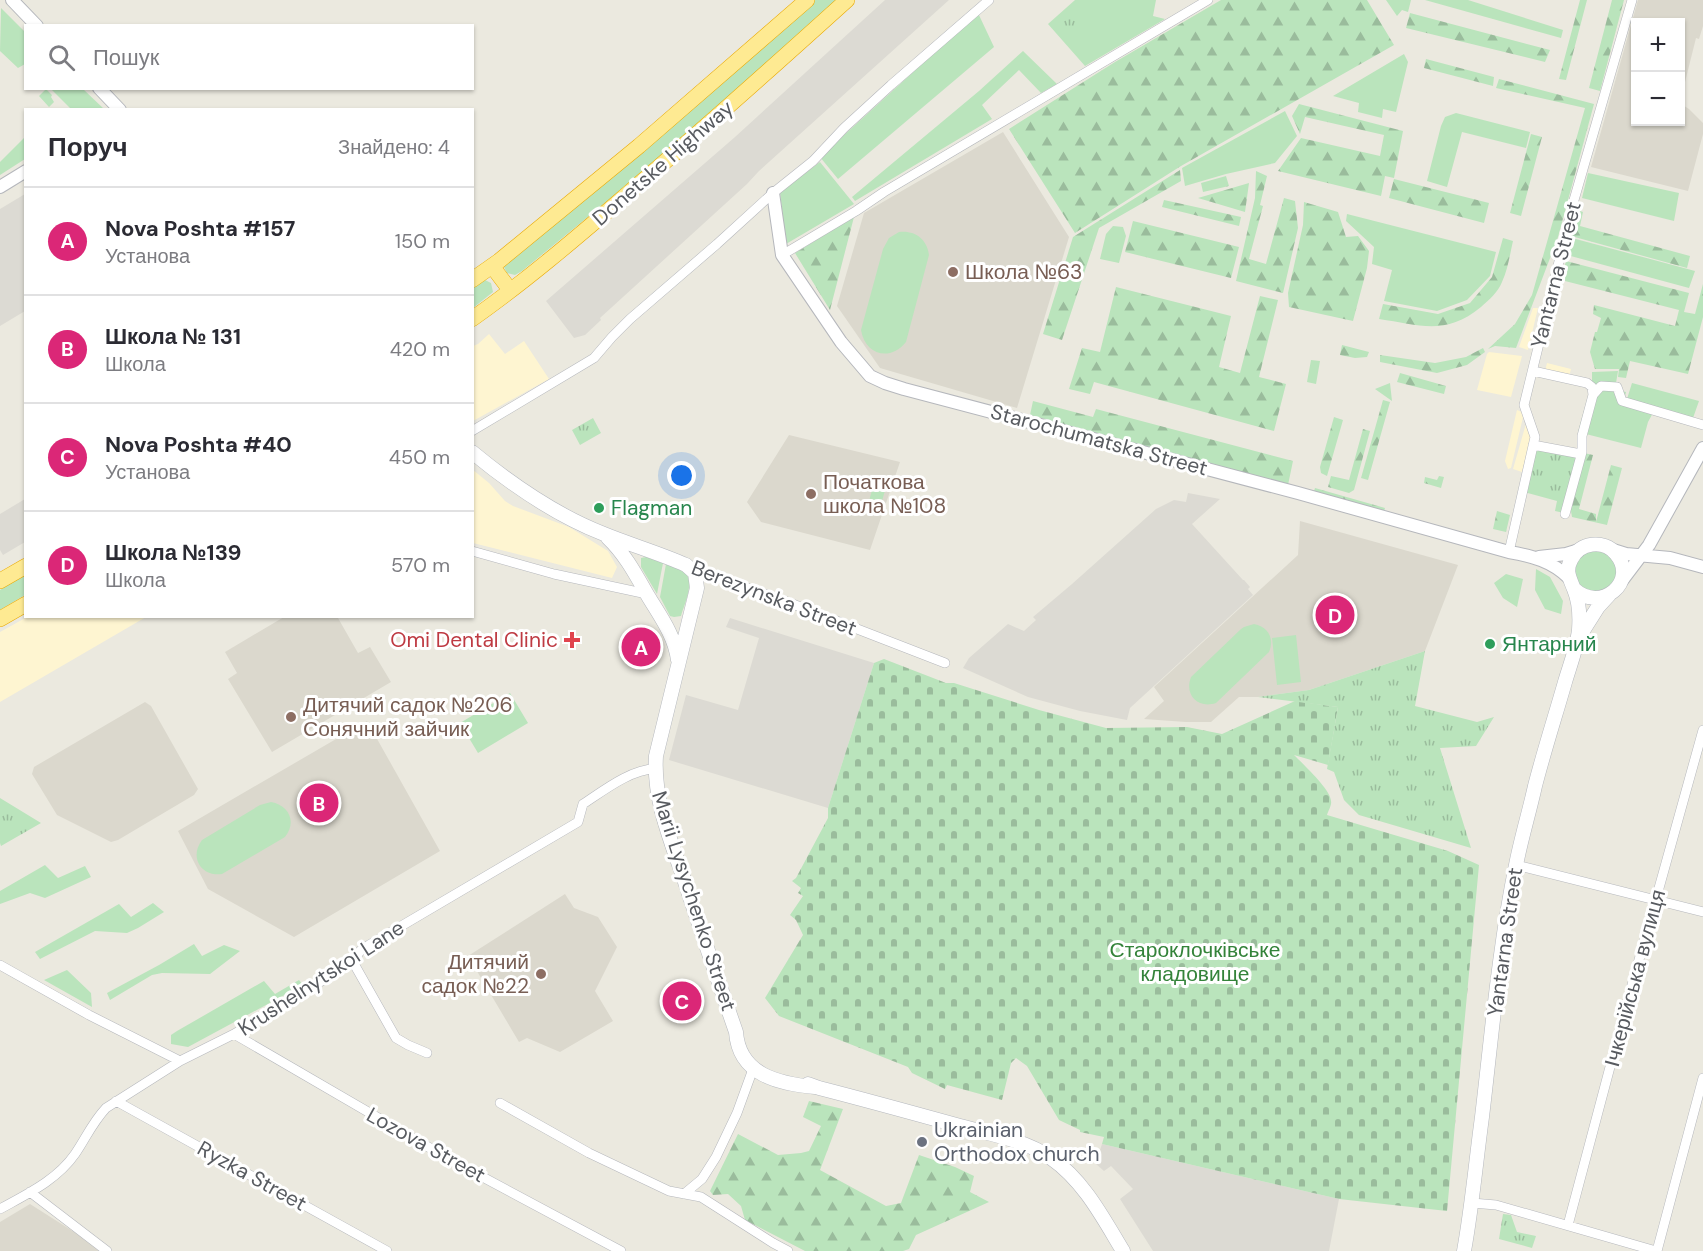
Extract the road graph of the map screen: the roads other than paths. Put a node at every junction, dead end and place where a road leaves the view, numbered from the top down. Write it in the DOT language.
graph roads {
  1 [pos="12,0"];
  2 [pos="807,0"];
  3 [pos="847,0"];
  4 [pos="989,0"];
  5 [pos="1208,0"];
  6 [pos="1632,0"];
  7 [pos="36,24"];
  8 [pos="101,90"];
  9 [pos="118,108"];
  10 [pos="24,172"];
  11 [pos="0,187"];
  12 [pos="773,193"];
  13 [pos="783,255"];
  14 [pos="492,266"];
  15 [pos="474,279"];
  16 [pos="510,290"];
  17 [pos="474,317"];
  18 [pos="1533,371"];
  19 [pos="1593,394"];
  20 [pos="1703,425"];
  21 [pos="474,430"];
  22 [pos="1533,445"];
  23 [pos="1703,448"];
  24 [pos="474,454"];
  25 [pos="1581,454"];
  26 [pos="1565,514"];
  27 [pos="604,534"];
  28 [pos="1610,549"];
  29 [pos="647,550"];
  30 [pos="1579,550"];
  31 [pos="1509,552"];
  32 [pos="474,553"];
  33 [pos="1642,555"];
  34 [pos="1535,557"];
  35 [pos="1703,567"];
  36 [pos="24,568"];
  37 [pos="695,573"];
  38 [pos="637,575"];
  39 [pos="0,581"];
  40 [pos="1571,584"];
  41 [pos="1619,584"];
  42 [pos="647,594"];
  43 [pos="1609,595"];
  44 [pos="24,605"];
  45 [pos="691,613"];
  46 [pos="662,618"];
  47 [pos="0,619"];
  48 [pos="1577,639"];
  49 [pos="679,663"];
  50 [pos="945,663"];
  51 [pos="1703,730"];
  52 [pos="655,769"];
  53 [pos="1516,865"];
  54 [pos="1656,900"];
  55 [pos="1703,912"];
  56 [pos="353,962"];
  57 [pos="0,965"];
  58 [pos="736,1032"];
  59 [pos="234,1034"];
  60 [pos="427,1053"];
  61 [pos="180,1061"];
  62 [pos="753,1069"];
  63 [pos="1703,1078"];
  64 [pos="815,1087"];
  65 [pos="116,1101"];
  66 [pos="500,1103"];
  67 [pos="30,1192"];
  68 [pos="686,1192"];
  69 [pos="1472,1203"];
  70 [pos="0,1209"];
  71 [pos="1568,1225"];
  72 [pos="106,1251"];
  73 [pos="387,1251"];
  74 [pos="621,1251"];
  75 [pos="788,1251"];
  76 [pos="1123,1251"];
  77 [pos="1464,1251"];
  78 [pos="1656,1251"];
  1 -- 7 [label="street"];
  2 -- 14 [label="highway, Donetske Highway"];
  3 -- 16 [label="highway, Donetske Highway"];
  4 -- 12 [label="street"];
  5 -- 13 [label="street"];
  6 -- 18 [label="street, Yantarna Street"];
  8 -- 9 [label="street"];
  10 -- 11 [label="street"];
  12 -- 13 [label="street, Starochumatska Street"];
  12 -- 21 [label="street"];
  13 -- 31 [label="street, Starochumatska Street"];
  14 -- 15 [label="highway, Donetske Highway"];
  14 -- 16 [label="highway"];
  16 -- 17 [label="highway, Donetske Highway"];
  18 -- 19 [label="street"];
  18 -- 22 [label="street, Yantarna Street"];
  19 -- 20 [label="street"];
  19 -- 25 [label="street"];
  22 -- 25 [label="street"];
  22 -- 31 [label="street, Yantarna Street"];
  23 -- 33 [label="street"];
  24 -- 27 [label="main road, Berezynska Street"];
  25 -- 26 [label="street"];
  27 -- 29 [label="main road, Berezynska Street"];
  27 -- 38 [label="main road, Berezynska Street"];
  28 -- 30 [label="main road, Starochumatska Street"];
  28 -- 33 [label="street, Starochumatska Street"];
  28 -- 41 [label="main road"];
  29 -- 37 [label="main road, Berezynska Street"];
  29 -- 38 [label="main road"];
  30 -- 34 [label="street, Starochumatska Street"];
  30 -- 40 [label="main road"];
  31 -- 34 [label="street, Starochumatska Street"];
  32 -- 42 [label="street"];
  33 -- 35 [label="street, Starochumatska Street"];
  33 -- 41 [label="street"];
  34 -- 40 [label="street, Starochumatska Street"];
  36 -- 39 [label="highway"];
  37 -- 45 [label="main road, Marii Lysychenko Street"];
  37 -- 50 [label="street, Berezynska Street"];
  38 -- 42 [label="main road"];
  40 -- 43 [label="main road, Starochumatska Street"];
  40 -- 48 [label="main road, Yantarna Street"];
  41 -- 43 [label="main road"];
  42 -- 46 [label="main road"];
  43 -- 48 [label="main road, Yantarna Street"];
  44 -- 47 [label="highway"];
  45 -- 46 [label="main road"];
  45 -- 49 [label="main road, Marii Lysychenko Street"];
  46 -- 49 [label="main road"];
  48 -- 53 [label="main road, Yantarna Street"];
  49 -- 52 [label="main road, Marii Lysychenko Street"];
  51 -- 54 [label="street, Ічкерійська вулиця"];
  52 -- 56 [label="street, Krushelnytskoi Lane"];
  52 -- 58 [label="main road, Marii Lysychenko Street"];
  53 -- 54 [label="street"];
  53 -- 69 [label="main road, Yantarna Street"];
  54 -- 55 [label="street"];
  54 -- 71 [label="street, Ічкерійська вулиця"];
  56 -- 59 [label="street, Krushelnytskoi Lane"];
  56 -- 60 [label="street"];
  57 -- 61 [label="street"];
  58 -- 62 [label="main road, Marii Lysychenko Street"];
  58 -- 64 [label="main road, Marii Lysychenko Street"];
  59 -- 61 [label="street, Krushelnytskoi Lane"];
  59 -- 74 [label="street, Lozova Street"];
  61 -- 65 [label="street, Krushelnytskoi Lane"];
  62 -- 64 [label="main road, Marii Lysychenko Street"];
  62 -- 68 [label="street"];
  63 -- 78 [label="street"];
  64 -- 76 [label="main road, Marii Lysychenko Street"];
  65 -- 67 [label="street, Krushelnytskoi Lane"];
  65 -- 73 [label="street, Ryzka Street"];
  66 -- 68 [label="street"];
  67 -- 70 [label="street, Krushelnytskoi Lane"];
  67 -- 72 [label="street"];
  68 -- 75 [label="street"];
  69 -- 71 [label="street"];
  69 -- 77 [label="main road, Yantarna Street"];
  71 -- 78 [label="street"];
}
